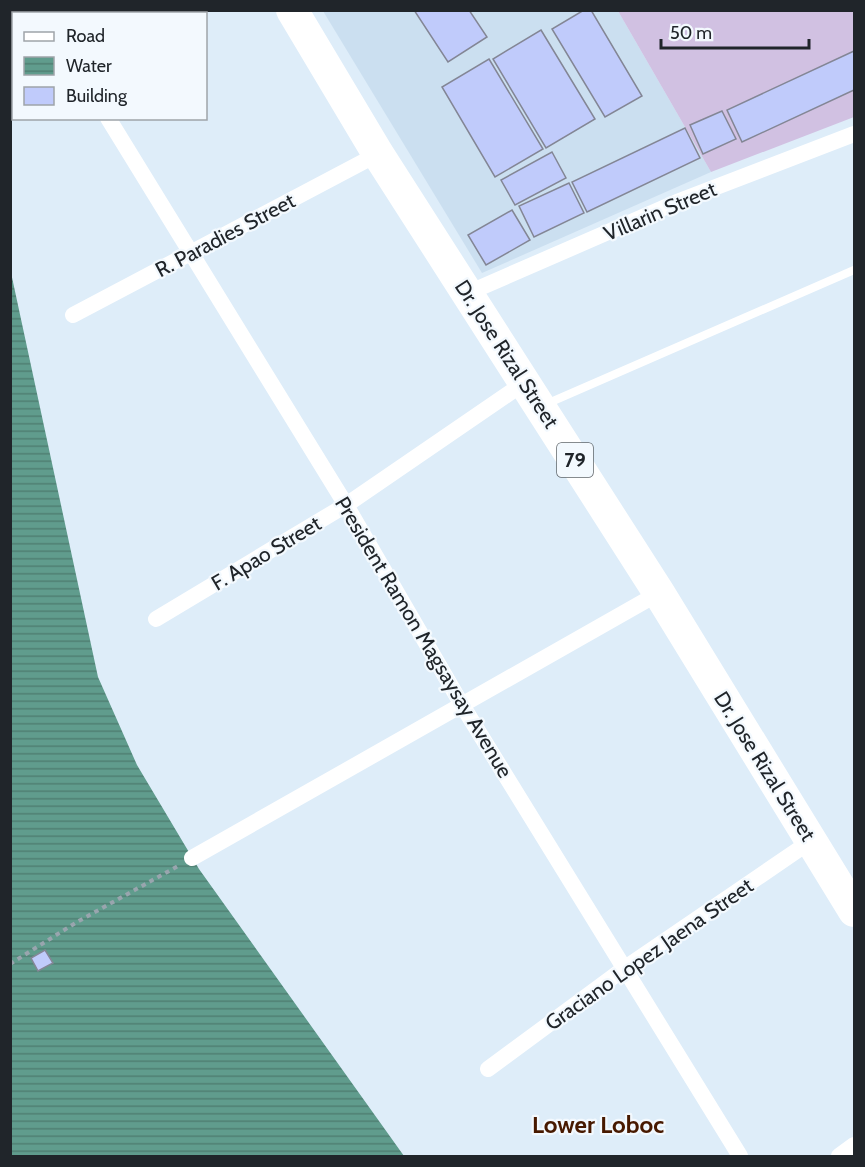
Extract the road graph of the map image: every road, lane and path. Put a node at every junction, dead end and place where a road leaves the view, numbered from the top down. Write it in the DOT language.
graph roads {
  1 [pos="292,10"];
  2 [pos="109,120"];
  3 [pos="855,134"];
  4 [pos="378,154"];
  5 [pos="193,252"];
  6 [pos="855,270"];
  7 [pos="468,293"];
  8 [pos="73,315"];
  9 [pos="533,395"];
  10 [pos="346,505"];
  11 [pos="659,593"];
  12 [pos="156,619"];
  13 [pos="462,705"];
  14 [pos="811,841"];
  15 [pos="192,858"];
  16 [pos="855,911"];
  17 [pos="10,964"];
  18 [pos="625,968"];
  19 [pos="488,1069"];
  20 [pos="855,1145"];
  21 [pos="740,1156"];
  22 [pos="839,1156"];
  1 -- 4 [label="highway, Dr. Jose Rizal Street / 79"];
  2 -- 5 [label="street, President Ramon Magsaysay Avenue"];
  3 -- 7 [label="street, Villarin Street"];
  4 -- 5 [label="street, R. Paradies Street"];
  4 -- 7 [label="highway, Dr. Jose Rizal Street / 79"];
  5 -- 8 [label="street, R. Paradies Street"];
  5 -- 10 [label="street, President Ramon Magsaysay Avenue"];
  6 -- 9 [label="lane"];
  7 -- 9 [label="highway, Dr. Jose Rizal Street / 79"];
  9 -- 10 [label="street, F. Apao Street"];
  9 -- 11 [label="highway, Dr. Jose Rizal Street / 79"];
  10 -- 12 [label="street, F. Apao Street"];
  10 -- 13 [label="street, President Ramon Magsaysay Avenue"];
  11 -- 13 [label="street"];
  11 -- 14 [label="highway, Dr. Jose Rizal Street / 79"];
  13 -- 15 [label="street"];
  13 -- 18 [label="street, President Ramon Magsaysay Avenue"];
  14 -- 16 [label="highway, Dr. Jose Rizal Street / 79"];
  14 -- 18 [label="street, Graciano Lopez Jaena Street"];
  15 -- 17 [label="path"];
  18 -- 19 [label="street, Graciano Lopez Jaena Street"];
  18 -- 21 [label="street, President Ramon Magsaysay Avenue"];
  20 -- 22 [label="street"];
}
